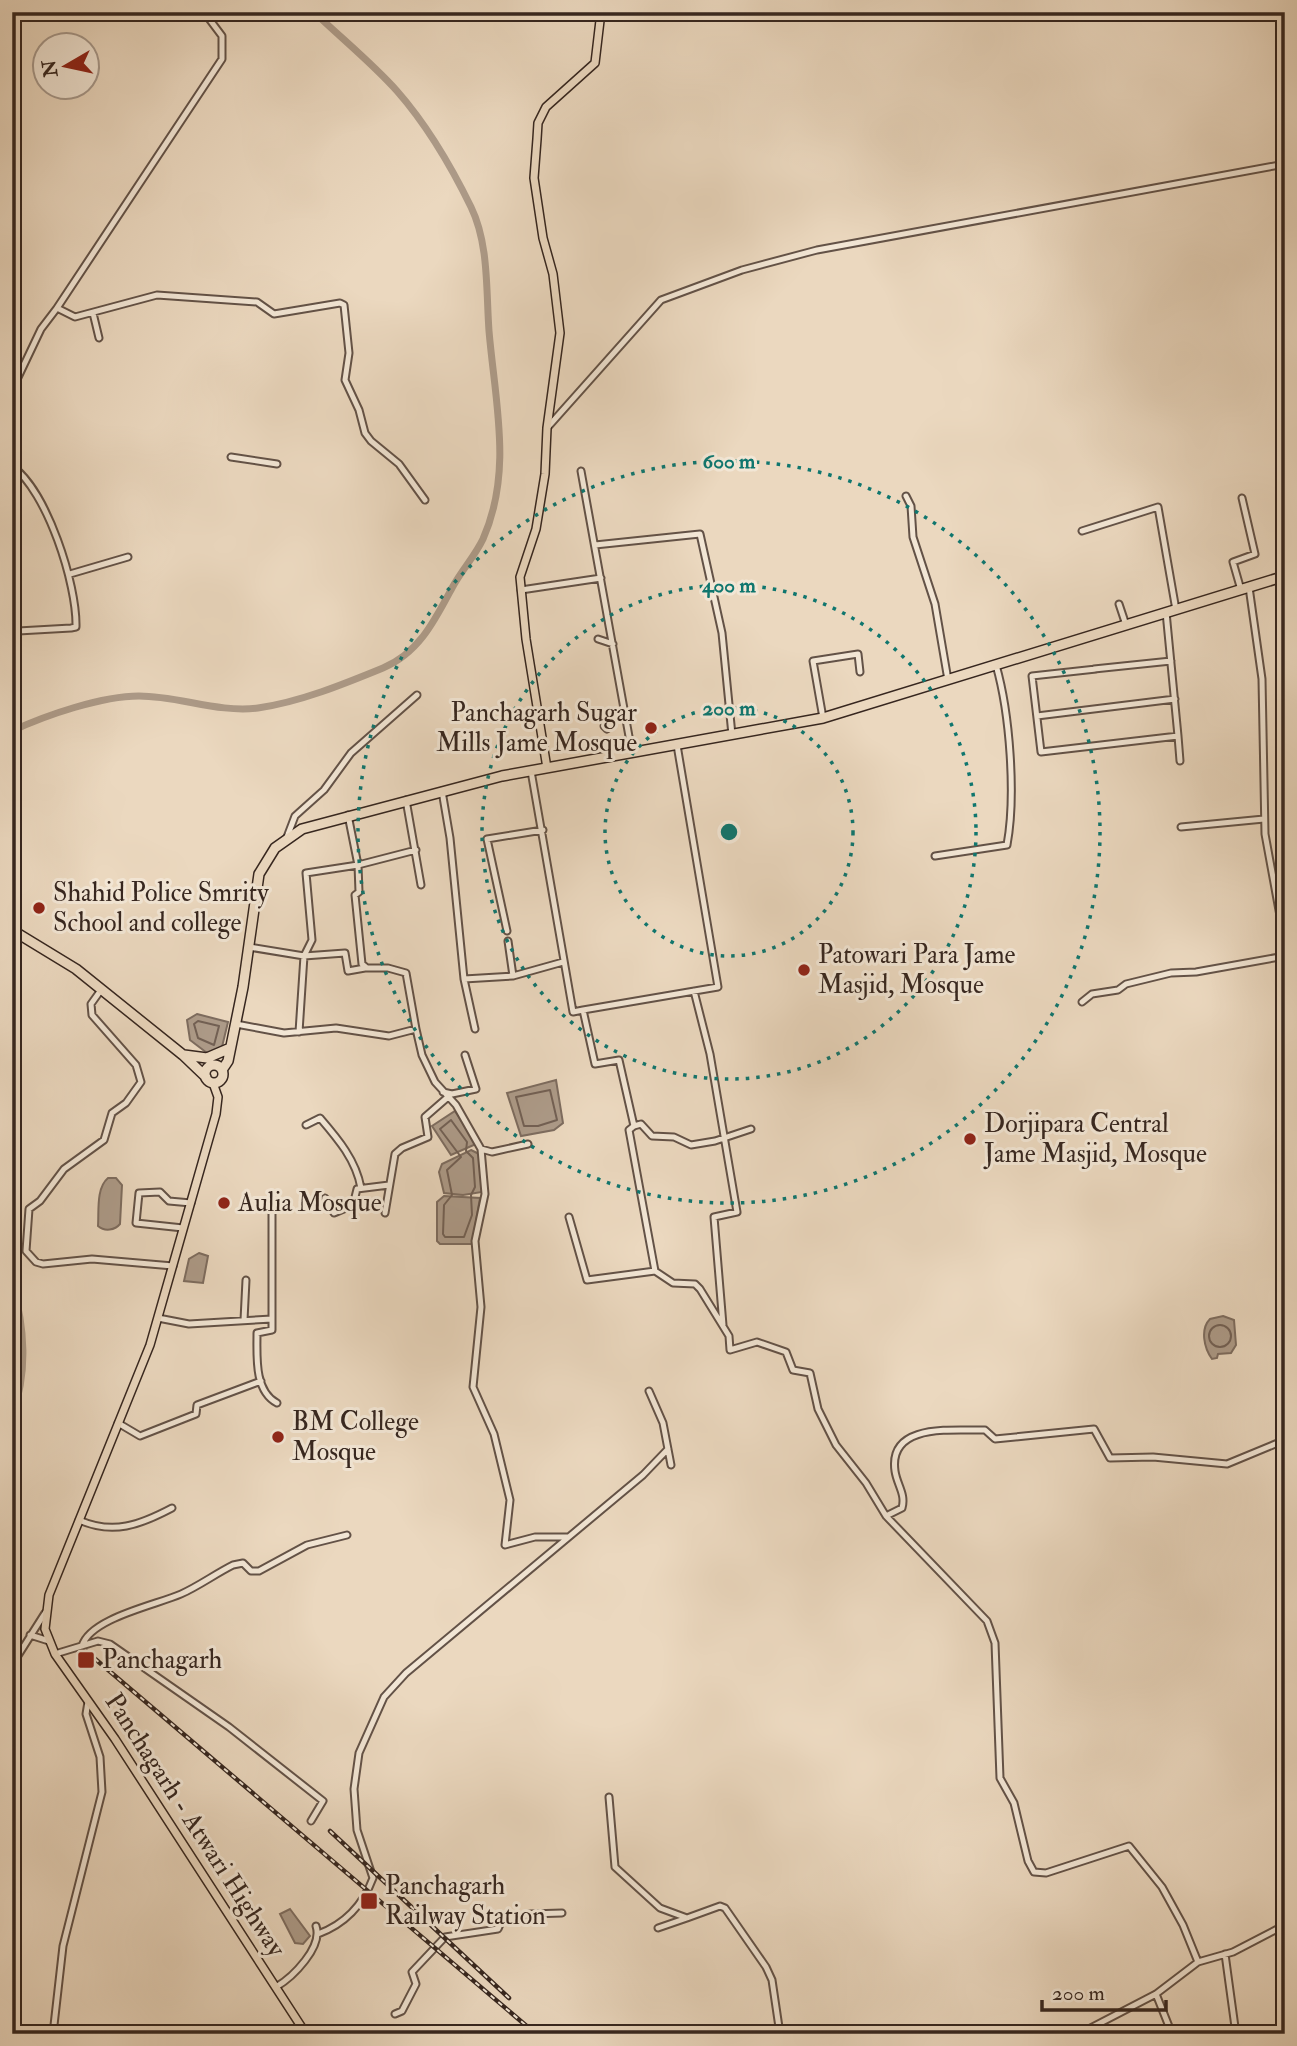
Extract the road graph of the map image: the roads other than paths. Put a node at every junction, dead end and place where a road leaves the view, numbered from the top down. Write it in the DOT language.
graph roads {
  1 [pos="204,12"];
  2 [pos="601,12"];
  3 [pos="1285,164"];
  4 [pos="57,308"];
  5 [pos="93,313"];
  6 [pos="99,338"];
  7 [pos="12,390"];
  8 [pos="547,428"];
  9 [pos="231,457"];
  10 [pos="276,464"];
  11 [pos="12,466"];
  12 [pos="581,471"];
  13 [pos="906,496"];
  14 [pos="1242,498"];
  15 [pos="425,500"];
  16 [pos="1283,506"];
  17 [pos="1285,530"];
  18 [pos="1082,531"];
  19 [pos="595,545"];
  20 [pos="128,556"];
  21 [pos="70,574"];
  22 [pos="1285,576"];
  23 [pos="601,578"];
  24 [pos="1245,589"];
  25 [pos="521,590"];
  26 [pos="1119,604"];
  27 [pos="1176,610"];
  28 [pos="1166,612"];
  29 [pos="1126,625"];
  30 [pos="18,631"];
  31 [pos="598,639"];
  32 [pos="613,644"];
  33 [pos="1171,661"];
  34 [pos="996,666"];
  35 [pos="860,672"];
  36 [pos="948,681"];
  37 [pos="417,695"];
  38 [pos="1175,699"];
  39 [pos="1037,716"];
  40 [pos="823,718"];
  41 [pos="626,723"];
  42 [pos="611,725"];
  43 [pos="732,735"];
  44 [pos="1178,736"];
  45 [pos="677,745"];
  46 [pos="632,753"];
  47 [pos="1180,761"];
  48 [pos="547,768"];
  49 [pos="531,771"];
  50 [pos="442,790"];
  51 [pos="406,800"];
  52 [pos="348,815"];
  53 [pos="1264,819"];
  54 [pos="1181,827"];
  55 [pos="543,830"];
  56 [pos="287,837"];
  57 [pos="416,850"];
  58 [pos="935,856"];
  59 [pos="358,865"];
  60 [pos="421,885"];
  61 [pos="12,930"];
  62 [pos="507,931"];
  63 [pos="508,941"];
  64 [pos="1285,943"];
  65 [pos="249,947"];
  66 [pos="304,956"];
  67 [pos="1285,956"];
  68 [pos="563,962"];
  69 [pos="365,968"];
  70 [pos="513,976"];
  71 [pos="464,979"];
  72 [pos="102,989"];
  73 [pos="694,991"];
  74 [pos="1082,1002"];
  75 [pos="583,1010"];
  76 [pos="236,1024"];
  77 [pos="416,1029"];
  78 [pos="475,1029"];
  79 [pos="299,1032"];
  80 [pos="225,1050"];
  81 [pos="183,1055"];
  82 [pos="465,1055"];
  83 [pos="208,1067"];
  84 [pos="198,1068"];
  85 [pos="224,1068"];
  86 [pos="213,1080"];
  87 [pos="445,1095"];
  88 [pos="306,1125"];
  89 [pos="634,1126"];
  90 [pos="751,1129"];
  91 [pos="723,1138"];
  92 [pos="528,1144"];
  93 [pos="481,1149"];
  94 [pos="389,1185"];
  95 [pos="361,1188"];
  96 [pos="325,1198"];
  97 [pos="191,1203"];
  98 [pos="272,1208"];
  99 [pos="385,1213"];
  100 [pos="569,1217"];
  101 [pos="183,1228"];
  102 [pos="173,1266"];
  103 [pos="655,1271"];
  104 [pos="246,1280"];
  105 [pos="158,1318"];
  106 [pos="272,1319"];
  107 [pos="244,1320"];
  108 [pos="723,1326"];
  109 [pos="261,1381"];
  110 [pos="649,1391"];
  111 [pos="277,1403"];
  112 [pos="118,1423"];
  113 [pos="1285,1440"];
  114 [pos="668,1449"];
  115 [pos="671,1465"];
  116 [pos="172,1508"];
  117 [pos="886,1516"];
  118 [pos="79,1520"];
  119 [pos="347,1535"];
  120 [pos="568,1537"];
  121 [pos="45,1613"];
  122 [pos="30,1635"];
  123 [pos="49,1641"];
  124 [pos="82,1646"];
  125 [pos="55,1654"];
  126 [pos="12,1665"];
  127 [pos="88,1702"];
  128 [pos="609,1797"];
  129 [pos="311,1821"];
  130 [pos="562,1913"];
  131 [pos="687,1918"];
  132 [pos="1285,1925"];
  133 [pos="316,1926"];
  134 [pos="658,1928"];
  135 [pos="318,1934"];
  136 [pos="1225,1954"];
  137 [pos="1198,1962"];
  138 [pos="276,1987"];
  139 [pos="1156,1994"];
  140 [pos="395,2014"];
  141 [pos="1095,2024"];
  142 [pos="53,2034"];
  143 [pos="306,2034"];
  144 [pos="780,2034"];
  145 [pos="1079,2034"];
  146 [pos="1098,2034"];
  147 [pos="1172,2034"];
  148 [pos="1240,2034"];
  1 -- 4 [label="street"];
  2 -- 8 [label="main road"];
  3 -- 8 [label="street"];
  4 -- 5 [label="street"];
  4 -- 7 [label="street"];
  5 -- 6 [label="street"];
  5 -- 15 [label="street"];
  8 -- 25 [label="main road"];
  9 -- 10 [label="street"];
  11 -- 21 [label="street"];
  12 -- 19 [label="street"];
  13 -- 36 [label="street"];
  14 -- 24 [label="street"];
  16 -- 17 [label="street"];
  18 -- 27 [label="street"];
  19 -- 23 [label="street"];
  19 -- 43 [label="street"];
  20 -- 21 [label="street"];
  21 -- 30 [label="street"];
  22 -- 24 [label="highway"];
  23 -- 25 [label="street"];
  23 -- 32 [label="street"];
  24 -- 27 [label="highway"];
  24 -- 53 [label="street"];
  25 -- 48 [label="main road"];
  26 -- 29 [label="street"];
  27 -- 28 [label="highway"];
  28 -- 29 [label="highway"];
  28 -- 33 [label="street"];
  29 -- 34 [label="highway"];
  31 -- 32 [label="street"];
  32 -- 41 [label="street"];
  33 -- 38 [label="street"];
  33 -- 39 [label="street"];
  34 -- 36 [label="highway"];
  34 -- 58 [label="street"];
  35 -- 40 [label="street"];
  36 -- 40 [label="highway"];
  37 -- 56 [label="street"];
  38 -- 39 [label="street"];
  38 -- 44 [label="street"];
  39 -- 44 [label="street"];
  40 -- 43 [label="highway"];
  41 -- 42 [label="street"];
  41 -- 46 [label="street"];
  43 -- 45 [label="highway"];
  44 -- 47 [label="street"];
  45 -- 46 [label="highway"];
  45 -- 73 [label="street"];
  46 -- 48 [label="highway"];
  48 -- 49 [label="highway"];
  49 -- 50 [label="highway"];
  49 -- 55 [label="street"];
  50 -- 51 [label="highway"];
  50 -- 71 [label="street"];
  51 -- 52 [label="highway"];
  51 -- 57 [label="street"];
  52 -- 56 [label="highway"];
  52 -- 59 [label="street"];
  53 -- 54 [label="street"];
  53 -- 64 [label="street"];
  55 -- 62 [label="street"];
  55 -- 68 [label="street"];
  56 -- 65 [label="highway"];
  57 -- 59 [label="street"];
  57 -- 60 [label="street"];
  59 -- 66 [label="street"];
  59 -- 69 [label="street"];
  61 -- 72 [label="highway"];
  63 -- 70 [label="street"];
  65 -- 66 [label="street"];
  65 -- 76 [label="highway"];
  66 -- 69 [label="street"];
  66 -- 79 [label="street"];
  67 -- 74 [label="street"];
  68 -- 70 [label="street"];
  68 -- 75 [label="street"];
  69 -- 77 [label="street"];
  70 -- 71 [label="street"];
  71 -- 78 [label="street"];
  72 -- 81 [label="highway"];
  72 -- 102 [label="street"];
  73 -- 75 [label="street"];
  73 -- 91 [label="street"];
  75 -- 89 [label="street"];
  76 -- 79 [label="street"];
  76 -- 80 [label="highway"];
  77 -- 79 [label="street"];
  77 -- 87 [label="street"];
  80 -- 81 [label="highway"];
  80 -- 85 [label="highway"];
  81 -- 84 [label="highway"];
  82 -- 87 [label="street"];
  83 -- 84 [label="highway"];
  83 -- 85 [label="highway"];
  83 -- 86 [label="highway"];
  84 -- 86 [label="highway"];
  85 -- 86 [label="highway"];
  86 -- 97 [label="main road, Panchagarh - Atwari Highway"];
  87 -- 93 [label="street"];
  87 -- 94 [label="street"];
  88 -- 95 [label="street"];
  89 -- 91 [label="street"];
  89 -- 103 [label="street"];
  90 -- 91 [label="street"];
  91 -- 108 [label="street"];
  92 -- 93 [label="street"];
  93 -- 120 [label="street"];
  94 -- 95 [label="street"];
  94 -- 99 [label="street"];
  95 -- 96 [label="street"];
  97 -- 101 [label="main road, Panchagarh - Atwari Highway"];
  97 -- 101 [label="street"];
  98 -- 106 [label="street"];
  100 -- 103 [label="street"];
  101 -- 102 [label="main road, Panchagarh - Atwari Highway"];
  102 -- 105 [label="main road, Panchagarh - Atwari Highway"];
  103 -- 108 [label="street"];
  104 -- 107 [label="street"];
  105 -- 107 [label="street"];
  105 -- 112 [label="main road, Panchagarh - Atwari Highway"];
  106 -- 107 [label="street"];
  106 -- 109 [label="street"];
  108 -- 117 [label="street"];
  109 -- 111 [label="street"];
  109 -- 112 [label="street"];
  110 -- 114 [label="street"];
  112 -- 118 [label="main road, Panchagarh - Atwari Highway"];
  113 -- 117 [label="street"];
  114 -- 115 [label="street"];
  114 -- 120 [label="street"];
  116 -- 118 [label="street"];
  117 -- 137 [label="street"];
  118 -- 121 [label="main road, Panchagarh - Atwari Highway"];
  119 -- 124 [label="street"];
  120 -- 135 [label="street"];
  121 -- 122 [label="street"];
  121 -- 123 [label="main road, Panchagarh - Atwari Highway"];
  122 -- 123 [label="street"];
  122 -- 126 [label="street"];
  123 -- 125 [label="main road, Panchagarh - Atwari Highway"];
  124 -- 125 [label="street"];
  124 -- 129 [label="street"];
  125 -- 127 [label="main road, Panchagarh - Atwari Highway"];
  127 -- 138 [label="main road, Panchagarh - Atwari Highway"];
  127 -- 142 [label="street"];
  128 -- 131 [label="street"];
  130 -- 140 [label="street"];
  131 -- 134 [label="street"];
  131 -- 144 [label="street"];
  132 -- 136 [label="street"];
  133 -- 135 [label="street"];
  135 -- 138 [label="street"];
  136 -- 137 [label="street"];
  136 -- 148 [label="street"];
  137 -- 139 [label="street"];
  138 -- 143 [label="main road, Panchagarh - Atwari Highway"];
  139 -- 141 [label="street"];
  139 -- 147 [label="street"];
  141 -- 145 [label="street"];
  141 -- 146 [label="street"];
}
